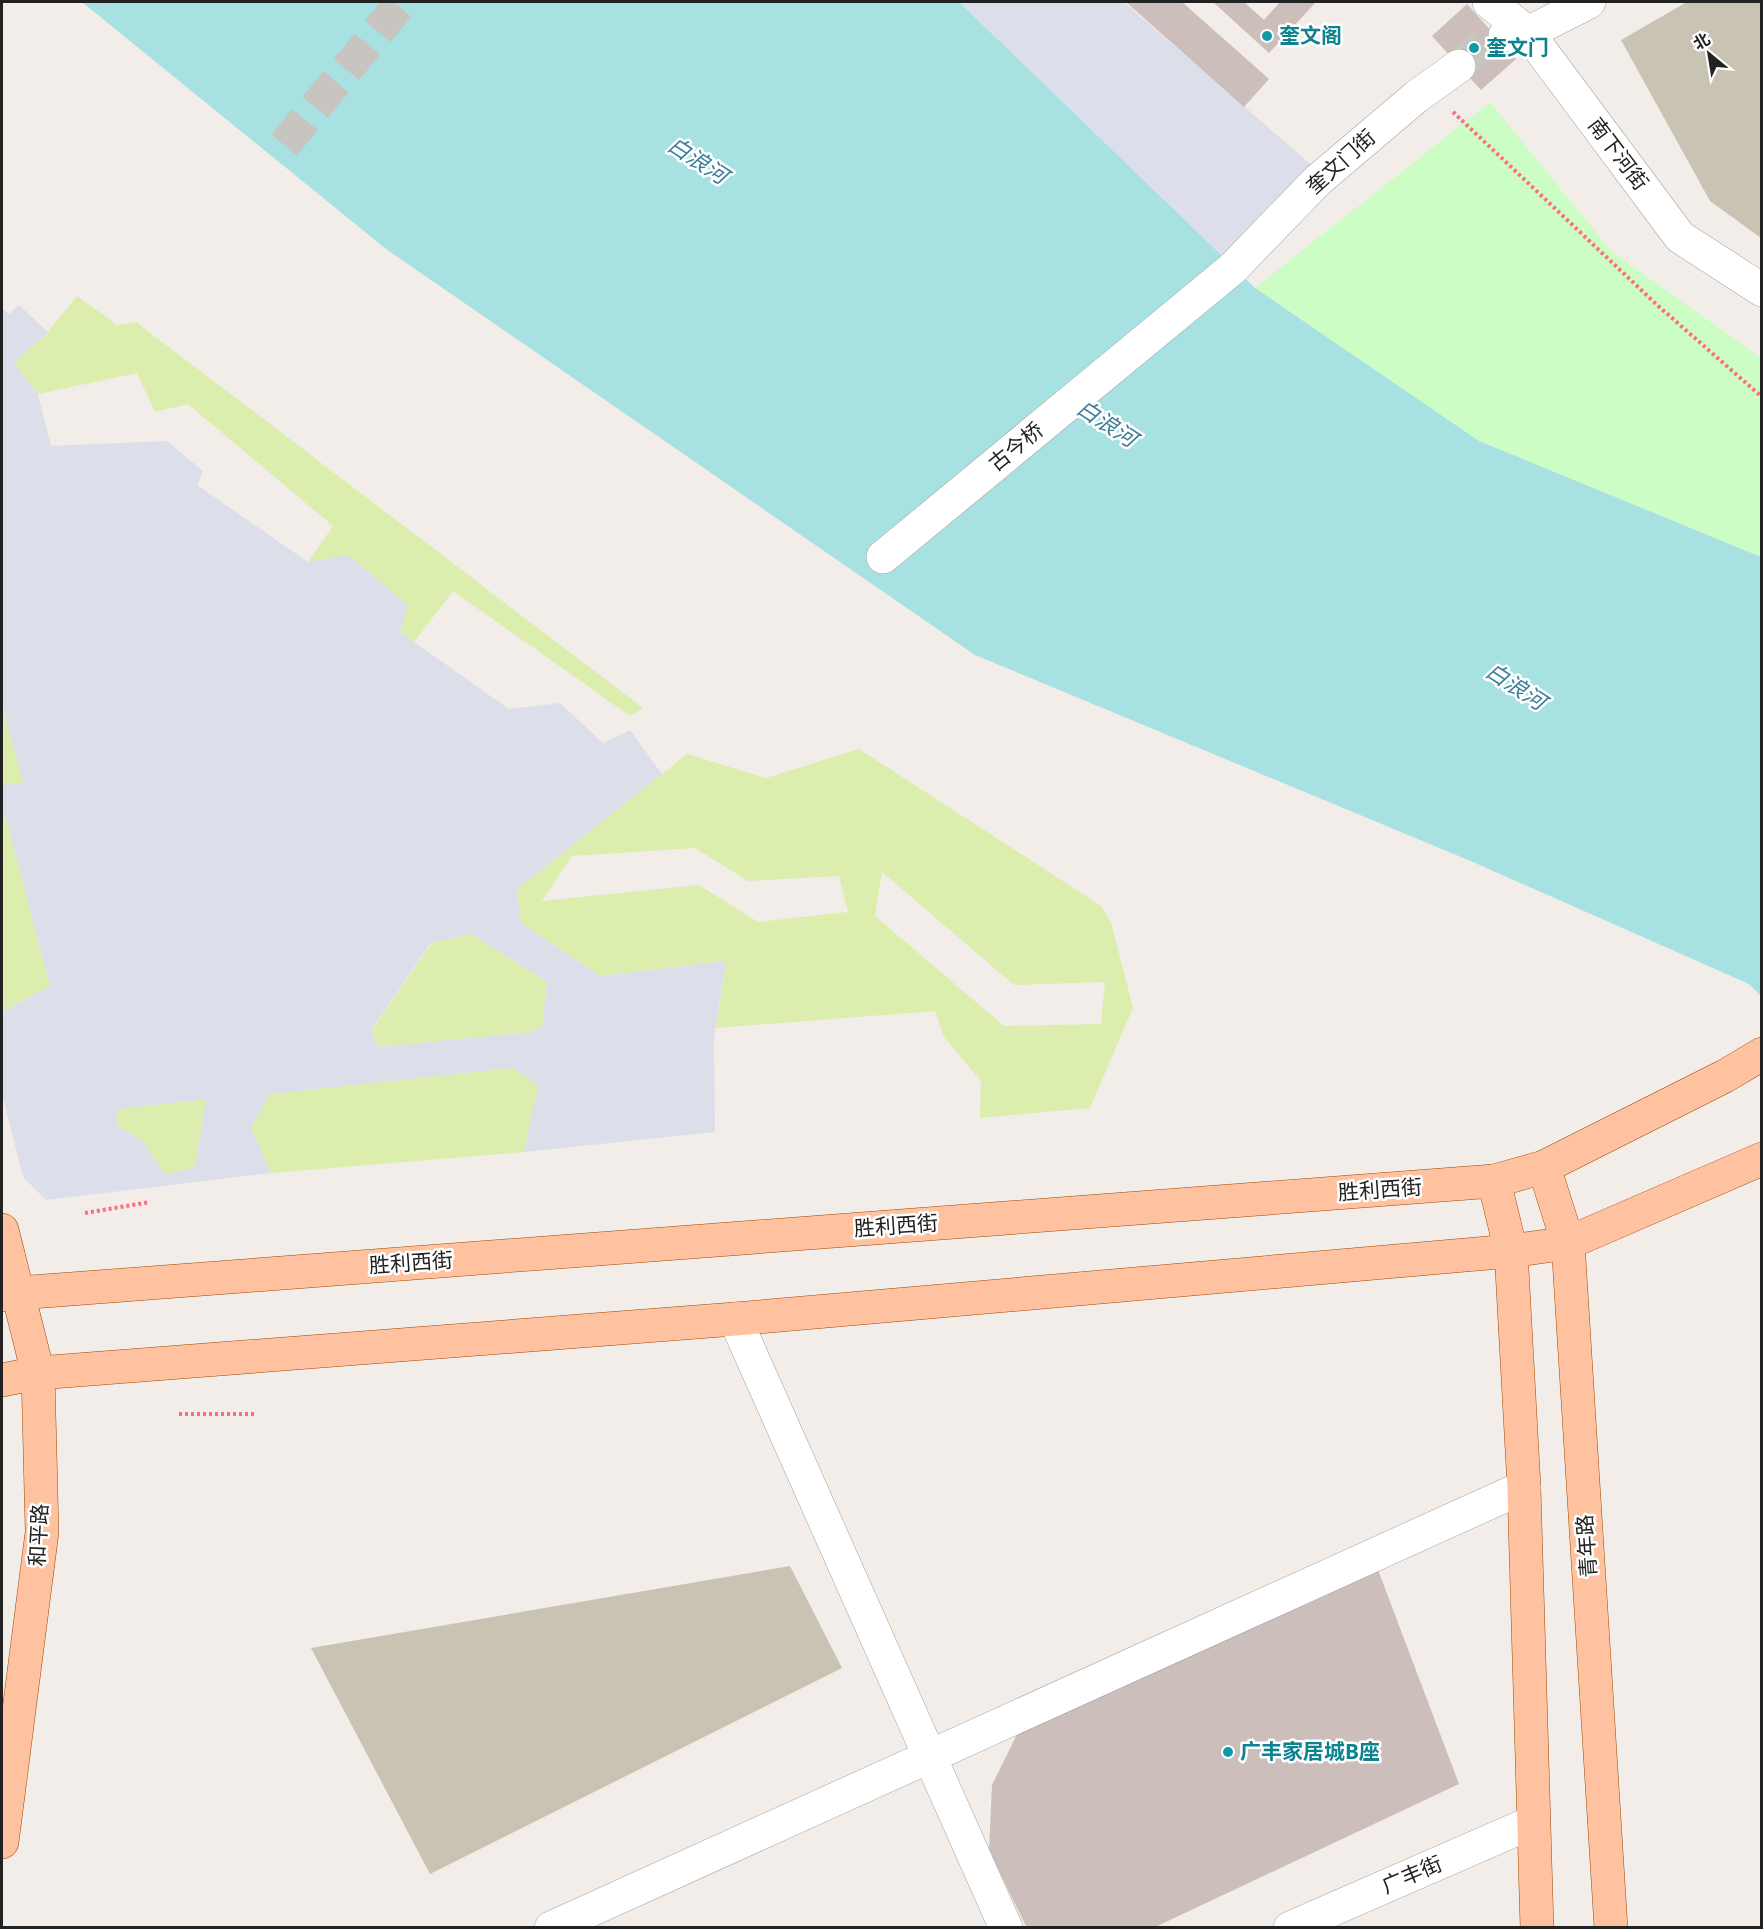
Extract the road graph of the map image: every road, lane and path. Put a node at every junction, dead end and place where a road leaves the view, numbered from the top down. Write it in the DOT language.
graph roads {
  1 [pos="1489,2"];
  2 [pos="1588,2"];
  3 [pos="1528,33"];
  4 [pos="1494,35"];
  5 [pos="1459,66"];
  6 [pos="1428,89"];
  7 [pos="1233,268"];
  8 [pos="1761,290"];
  9 [pos="1761,397"];
  10 [pos="883,557"];
  11 [pos="1761,1054"];
  12 [pos="1761,1159"];
  13 [pos="1544,1167"];
  14 [pos="1494,1181"];
  15 [pos="150,1202"];
  16 [pos="85,1213"];
  17 [pos="2,1230"];
  18 [pos="1568,1243"];
  19 [pos="1511,1251"];
  20 [pos="10,1294"];
  21 [pos="735,1319"];
  22 [pos="38,1373"];
  23 [pos="2,1380"];
  24 [pos="256,1413"];
  25 [pos="179,1414"];
  26 [pos="1524,1487"];
  27 [pos="930,1757"];
  28 [pos="1533,1822"];
  29 [pos="2,1842"];
  30 [pos="551,1928"];
  31 [pos="1006,1928"];
  32 [pos="1290,1928"];
  33 [pos="1537,1928"];
  34 [pos="1611,1928"];
  1 -- 3 [label="street, 南下河街"];
  2 -- 3 [label="street"];
  3 -- 4 [label="street"];
  3 -- 8 [label="street, 南下河街"];
  5 -- 6 [label="street, 奎文门街"];
  6 -- 7 [label="street, 奎文门街"];
  6 -- 9 [label="path"];
  7 -- 10 [label="street, 古今桥"];
  11 -- 13 [label="main road, 胜利西街"];
  12 -- 18 [label="main road"];
  13 -- 14 [label="main road, 胜利西街"];
  13 -- 18 [label="main road, 青年路"];
  14 -- 19 [label="main road"];
  14 -- 20 [label="main road, 胜利西街"];
  15 -- 16 [label="path"];
  17 -- 20 [label="main road, 和平路"];
  18 -- 19 [label="main road"];
  18 -- 34 [label="main road, 青年路"];
  19 -- 21 [label="main road"];
  19 -- 26 [label="main road"];
  20 -- 22 [label="main road, 和平路"];
  21 -- 22 [label="main road"];
  21 -- 27 [label="street"];
  22 -- 23 [label="main road"];
  22 -- 29 [label="main road, 和平路"];
  24 -- 25 [label="path"];
  26 -- 27 [label="street"];
  26 -- 28 [label="main road"];
  27 -- 30 [label="street"];
  27 -- 31 [label="street"];
  28 -- 32 [label="street, 广丰街"];
  28 -- 33 [label="main road"];
}
